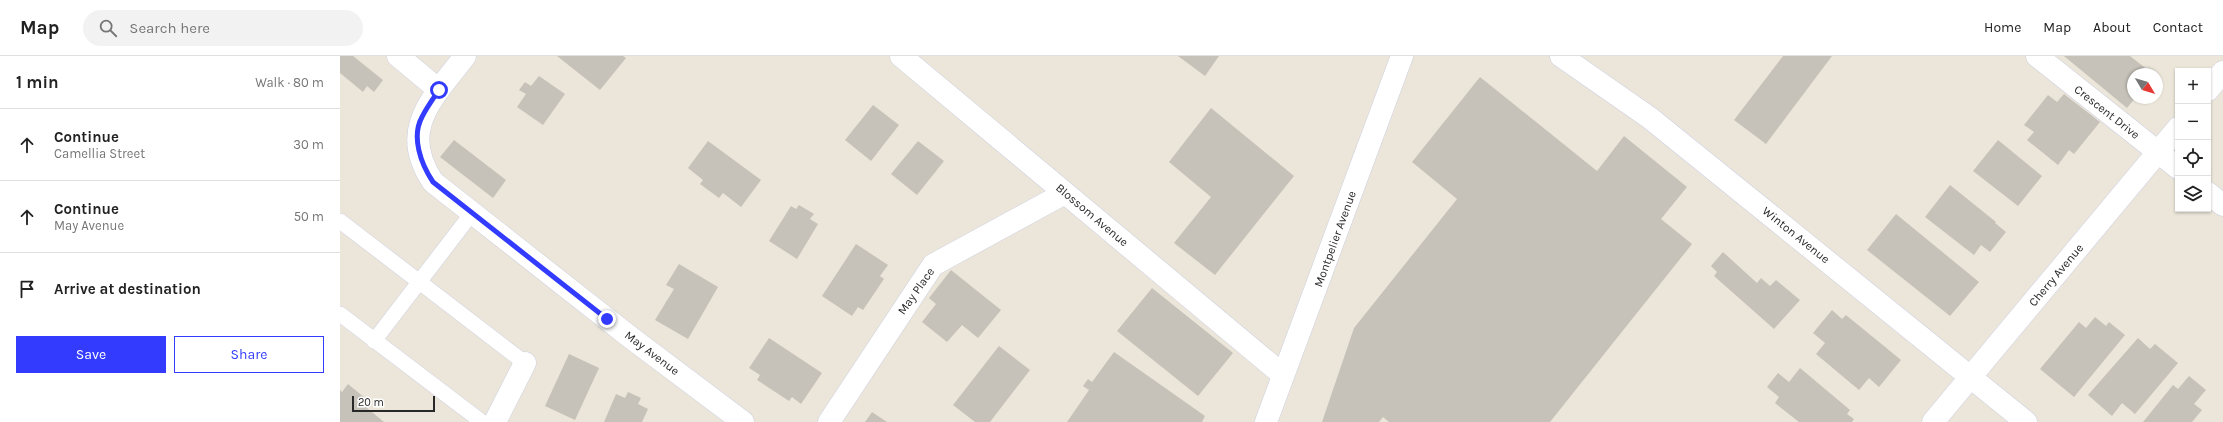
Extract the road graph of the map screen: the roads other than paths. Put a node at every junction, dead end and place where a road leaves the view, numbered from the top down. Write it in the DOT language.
graph roads {
  1 [pos="398,56"];
  2 [pos="465,56"];
  3 [pos="901,56"];
  4 [pos="1402,56"];
  5 [pos="1561,56"];
  6 [pos="2036,56"];
  7 [pos="2223,72"];
  8 [pos="2211,86"];
  9 [pos="439,90"];
  10 [pos="2175,132"];
  11 [pos="2158,152"];
  12 [pos="2175,166"];
  13 [pos="1065,193"];
  14 [pos="2211,195"];
  15 [pos="2223,205"];
  16 [pos="472,213"];
  17 [pos="340,221"];
  18 [pos="420,282"];
  19 [pos="340,314"];
  20 [pos="374,341"];
  21 [pos="525,363"];
  22 [pos="1283,375"];
  23 [pos="1971,376"];
  24 [pos="482,422"];
  25 [pos="495,422"];
  26 [pos="743,422"];
  27 [pos="829,422"];
  28 [pos="1266,422"];
  29 [pos="1933,422"];
  30 [pos="2026,422"];
  1 -- 9 [label="street"];
  2 -- 9 [label="street, May Avenue"];
  3 -- 13 [label="street, Blossom Avenue"];
  4 -- 22 [label="street, Montpelier Avenue"];
  5 -- 23 [label="street, Winton Avenue"];
  6 -- 11 [label="street, Crescent Drive"];
  7 -- 8 [label="street"];
  9 -- 16 [label="street, May Avenue"];
  10 -- 11 [label="street, Cherry Avenue"];
  11 -- 12 [label="street, Crescent Drive"];
  11 -- 23 [label="street, Cherry Avenue"];
  13 -- 22 [label="street, Blossom Avenue"];
  13 -- 27 [label="street, May Place"];
  14 -- 15 [label="street"];
  16 -- 18 [label="lane"];
  16 -- 26 [label="street, May Avenue"];
  17 -- 18 [label="lane"];
  18 -- 20 [label="lane"];
  18 -- 21 [label="lane"];
  19 -- 20 [label="lane"];
  20 -- 24 [label="lane"];
  21 -- 25 [label="street"];
  22 -- 28 [label="street, Montpelier Avenue"];
  23 -- 29 [label="street, Cherry Avenue"];
  23 -- 30 [label="street, Winton Avenue"];
}
